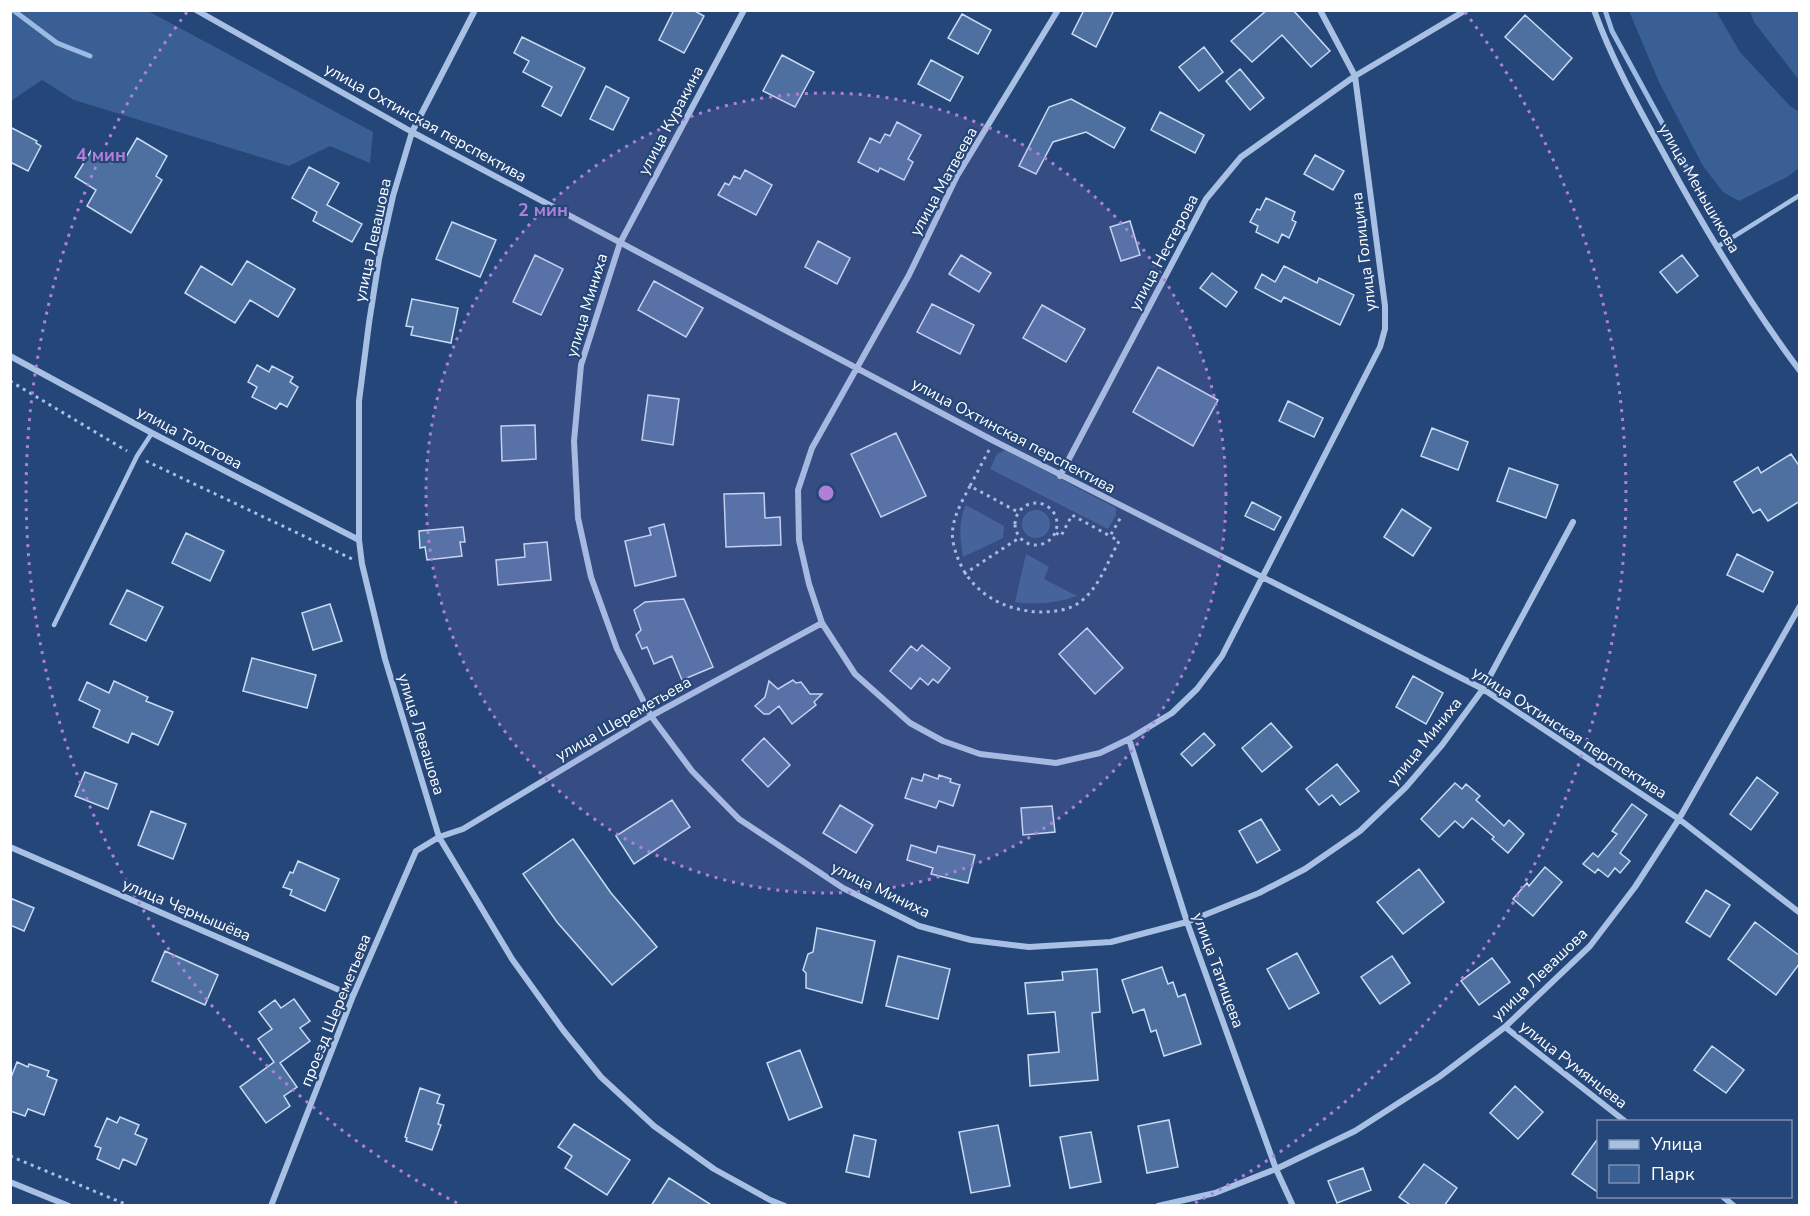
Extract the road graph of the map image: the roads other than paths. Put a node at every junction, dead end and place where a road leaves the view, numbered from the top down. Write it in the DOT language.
graph roads {
  1 [pos="475,10"];
  2 [pos="744,10"];
  3 [pos="1058,10"];
  4 [pos="1320,10"];
  5 [pos="1466,10"];
  6 [pos="1594,10"];
  7 [pos="198,11"];
  8 [pos="1355,76"];
  9 [pos="412,132"];
  10 [pos="1800,195"];
  11 [pos="620,243"];
  12 [pos="1717,247"];
  13 [pos="10,356"];
  14 [pos="858,367"];
  15 [pos="1800,371"];
  16 [pos="152,433"];
  17 [pos="1060,476"];
  18 [pos="1573,522"];
  19 [pos="359,540"];
  20 [pos="1262,578"];
  21 [pos="1800,606"];
  22 [pos="822,623"];
  23 [pos="54,625"];
  24 [pos="1483,689"];
  25 [pos="651,716"];
  26 [pos="1129,739"];
  27 [pos="1679,819"];
  28 [pos="440,837"];
  29 [pos="10,847"];
  30 [pos="1800,913"];
  31 [pos="1187,922"];
  32 [pos="354,996"];
  33 [pos="1505,1027"];
  34 [pos="1623,1120"];
  35 [pos="1276,1169"];
  36 [pos="10,1182"];
  37 [pos="69,1206"];
  38 [pos="271,1206"];
  39 [pos="785,1206"];
  40 [pos="1158,1206"];
  41 [pos="1293,1206"];
  1 -- 9 [label="street, улица Левашова"];
  2 -- 11 [label="street, улица Куракина"];
  3 -- 14 [label="street, улица Матвеева"];
  4 -- 8 [label="street, улица Голицина"];
  5 -- 8 [label="street, улица Нестерова"];
  6 -- 12 [label="street, улица Меньшикова"];
  7 -- 9 [label="street, улица Охтинская перспектива"];
  8 -- 17 [label="street, улица Нестерова"];
  8 -- 20 [label="street, улица Голицина"];
  9 -- 11 [label="street, улица Охтинская перспектива"];
  9 -- 19 [label="street, улица Левашова"];
  10 -- 12 [label="lane"];
  11 -- 14 [label="street, улица Охтинская перспектива"];
  11 -- 25 [label="street, улица Миниха"];
  12 -- 15 [label="street, улица Меньшикова"];
  13 -- 16 [label="street, улица Толстова"];
  14 -- 17 [label="street, улица Охтинская перспектива"];
  14 -- 22 [label="street, улица Матвеева"];
  16 -- 19 [label="street, улица Толстова"];
  16 -- 23 [label="lane"];
  17 -- 20 [label="street, улица Охтинская перспектива"];
  18 -- 24 [label="street, улица Миниха"];
  19 -- 28 [label="street, улица Левашова"];
  20 -- 24 [label="street, улица Охтинская перспектива"];
  20 -- 26 [label="street, улица Голицина"];
  21 -- 27 [label="street, улица Левашова"];
  22 -- 25 [label="street, улица Шереметьева"];
  22 -- 26 [label="street, улица Голицина"];
  24 -- 27 [label="street, улица Охтинская перспектива"];
  24 -- 31 [label="street, улица Миниха"];
  25 -- 28 [label="street, улица Шереметьева"];
  25 -- 31 [label="street, улица Миниха"];
  26 -- 31 [label="street, улица Татищева"];
  27 -- 30 [label="street, улица Охтинская перспектива"];
  27 -- 33 [label="street, улица Левашова"];
  28 -- 32 [label="street, проезд Шереметьева"];
  28 -- 39 [label="street, улица Левашова"];
  29 -- 32 [label="street, улица Чернышёва"];
  31 -- 35 [label="street, улица Татищева"];
  32 -- 38 [label="street, проезд Шереметьева"];
  33 -- 34 [label="street, улица Румянцева"];
  33 -- 35 [label="street, улица Левашова"];
  35 -- 40 [label="street, улица Левашова"];
  35 -- 41 [label="street, улица Татищева"];
  36 -- 37 [label="street"];
}
